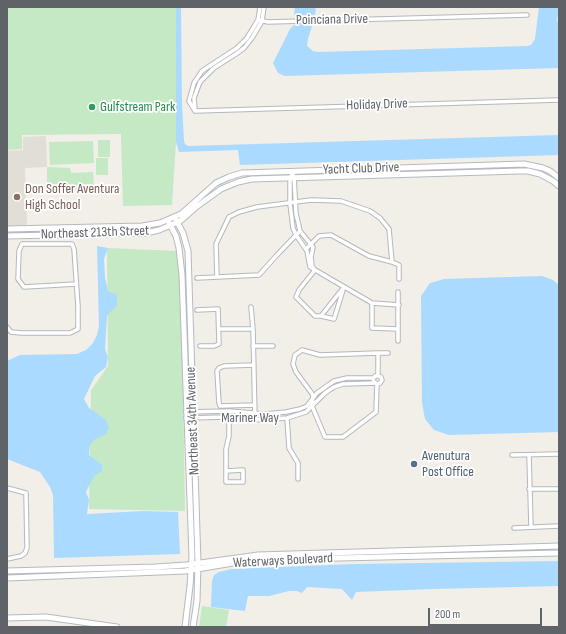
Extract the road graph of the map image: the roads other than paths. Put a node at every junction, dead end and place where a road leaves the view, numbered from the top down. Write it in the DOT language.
graph roads {
  1 [pos="260,7"];
  2 [pos="264,7"];
  3 [pos="527,15"];
  4 [pos="260,20"];
  5 [pos="559,100"];
  6 [pos="294,171"];
  7 [pos="292,178"];
  8 [pos="559,178"];
  9 [pos="559,186"];
  10 [pos="296,203"];
  11 [pos="290,204"];
  12 [pos="174,218"];
  13 [pos="168,220"];
  14 [pos="179,222"];
  15 [pos="170,226"];
  16 [pos="7,229"];
  17 [pos="300,231"];
  18 [pos="296,235"];
  19 [pos="7,236"];
  20 [pos="311,245"];
  21 [pos="307,250"];
  22 [pos="392,262"];
  23 [pos="315,270"];
  24 [pos="217,277"];
  25 [pos="197,278"];
  26 [pos="399,279"];
  27 [pos="76,284"];
  28 [pos="344,286"];
  29 [pos="398,292"];
  30 [pos="372,303"];
  31 [pos="398,305"];
  32 [pos="251,307"];
  33 [pos="197,310"];
  34 [pos="321,316"];
  35 [pos="7,327"];
  36 [pos="219,329"];
  37 [pos="253,329"];
  38 [pos="398,329"];
  39 [pos="398,341"];
  40 [pos="200,346"];
  41 [pos="254,346"];
  42 [pos="273,346"];
  43 [pos="378,353"];
  44 [pos="388,353"];
  45 [pos="254,365"];
  46 [pos="376,377"];
  47 [pos="376,384"];
  48 [pos="313,399"];
  49 [pos="255,405"];
  50 [pos="312,406"];
  51 [pos="229,410"];
  52 [pos="186,412"];
  53 [pos="193,412"];
  54 [pos="255,413"];
  55 [pos="186,418"];
  56 [pos="193,418"];
  57 [pos="228,418"];
  58 [pos="287,418"];
  59 [pos="255,420"];
  60 [pos="559,454"];
  61 [pos="529,455"];
  62 [pos="512,456"];
  63 [pos="226,470"];
  64 [pos="298,479"];
  65 [pos="7,488"];
  66 [pos="530,489"];
  67 [pos="559,489"];
  68 [pos="559,526"];
  69 [pos="531,527"];
  70 [pos="514,528"];
  71 [pos="559,546"];
  72 [pos="559,553"];
  73 [pos="7,559"];
  74 [pos="192,564"];
  75 [pos="198,566"];
  76 [pos="191,570"];
  77 [pos="7,571"];
  78 [pos="7,578"];
  79 [pos="7,618"];
  80 [pos="117,627"];
  81 [pos="185,627"];
  82 [pos="193,627"];
  1 -- 4 [label="street"];
  2 -- 4 [label="street"];
  3 -- 4 [label="street, Poinciana Drive"];
  4 -- 5 [label="street, Holiday Drive"];
  6 -- 7 [label="street"];
  6 -- 8 [label="street, Yacht Club Drive"];
  6 -- 12 [label="street, Yacht Club Drive"];
  7 -- 9 [label="street, Yacht Club Drive"];
  7 -- 10 [label="street"];
  7 -- 11 [label="street"];
  7 -- 14 [label="street, Yacht Club Drive"];
  10 -- 11 [label="street"];
  10 -- 17 [label="street"];
  10 -- 22 [label="street"];
  11 -- 18 [label="street"];
  11 -- 24 [label="street"];
  12 -- 13 [label="street, Northeast 213th Street"];
  12 -- 14 [label="street, Northeast 34th Avenue"];
  13 -- 15 [label="street, Northeast 34th Avenue"];
  13 -- 16 [label="street, Northeast 213th Street"];
  14 -- 15 [label="street, Northeast 213th Street"];
  14 -- 53 [label="street, Northeast 34th Avenue"];
  15 -- 19 [label="street, Northeast 213th Street"];
  15 -- 52 [label="street, Northeast 34th Avenue"];
  17 -- 18 [label="street"];
  17 -- 20 [label="street"];
  18 -- 21 [label="street"];
  18 -- 24 [label="street"];
  20 -- 21 [label="street"];
  20 -- 22 [label="street"];
  20 -- 23 [label="street"];
  21 -- 23 [label="street"];
  22 -- 26 [label="street"];
  23 -- 28 [label="street"];
  23 -- 34 [label="street"];
  24 -- 25 [label="street"];
  27 -- 27 [label="street"];
  27 -- 35 [label="street"];
  28 -- 30 [label="street"];
  28 -- 34 [label="street"];
  28 -- 34 [label="street"];
  29 -- 31 [label="street"];
  30 -- 31 [label="street"];
  30 -- 38 [label="street"];
  31 -- 38 [label="street"];
  32 -- 37 [label="street"];
  33 -- 36 [label="street"];
  36 -- 37 [label="street"];
  36 -- 40 [label="street"];
  37 -- 41 [label="street"];
  38 -- 39 [label="street"];
  41 -- 42 [label="street"];
  41 -- 45 [label="street"];
  43 -- 44 [label="street"];
  43 -- 46 [label="street"];
  43 -- 48 [label="street"];
  45 -- 49 [label="street"];
  45 -- 49 [label="street"];
  46 -- 47 [label="street"];
  46 -- 47 [label="street"];
  46 -- 48 [label="street, Mariner Way"];
  47 -- 50 [label="street, Mariner Way"];
  47 -- 50 [label="street"];
  48 -- 50 [label="street"];
  48 -- 54 [label="street, Mariner Way"];
  49 -- 54 [label="street"];
  50 -- 58 [label="street, Mariner Way"];
  51 -- 53 [label="street, Mariner Way"];
  51 -- 54 [label="street, Mariner Way"];
  51 -- 57 [label="street"];
  52 -- 53 [label="street, Mariner Way"];
  52 -- 55 [label="street, Northeast 34th Avenue"];
  53 -- 56 [label="street, Northeast 34th Avenue"];
  54 -- 59 [label="street"];
  55 -- 56 [label="street, Mariner Way"];
  55 -- 74 [label="street, Northeast 34th Avenue"];
  56 -- 57 [label="street, Mariner Way"];
  56 -- 75 [label="street, Northeast 34th Avenue"];
  57 -- 59 [label="street, Mariner Way"];
  57 -- 63 [label="street"];
  58 -- 59 [label="street, Mariner Way"];
  58 -- 64 [label="street"];
  60 -- 61 [label="street"];
  61 -- 62 [label="street"];
  61 -- 66 [label="street"];
  63 -- 63 [label="street"];
  65 -- 73 [label="street"];
  66 -- 67 [label="street"];
  66 -- 69 [label="street"];
  68 -- 69 [label="street"];
  69 -- 70 [label="street"];
  71 -- 75 [label="street, Waterways Boulevard"];
  72 -- 75 [label="street, Waterways Boulevard"];
  74 -- 75 [label="street, Waterways Boulevard"];
  74 -- 76 [label="street, Northeast 34th Avenue"];
  74 -- 77 [label="street, Waterways Boulevard"];
  75 -- 76 [label="street, Waterways Boulevard"];
  75 -- 82 [label="street, Northeast 34th Avenue"];
  76 -- 78 [label="street, Waterways Boulevard"];
  76 -- 81 [label="street, Northeast 34th Avenue"];
  79 -- 80 [label="street"];
}
